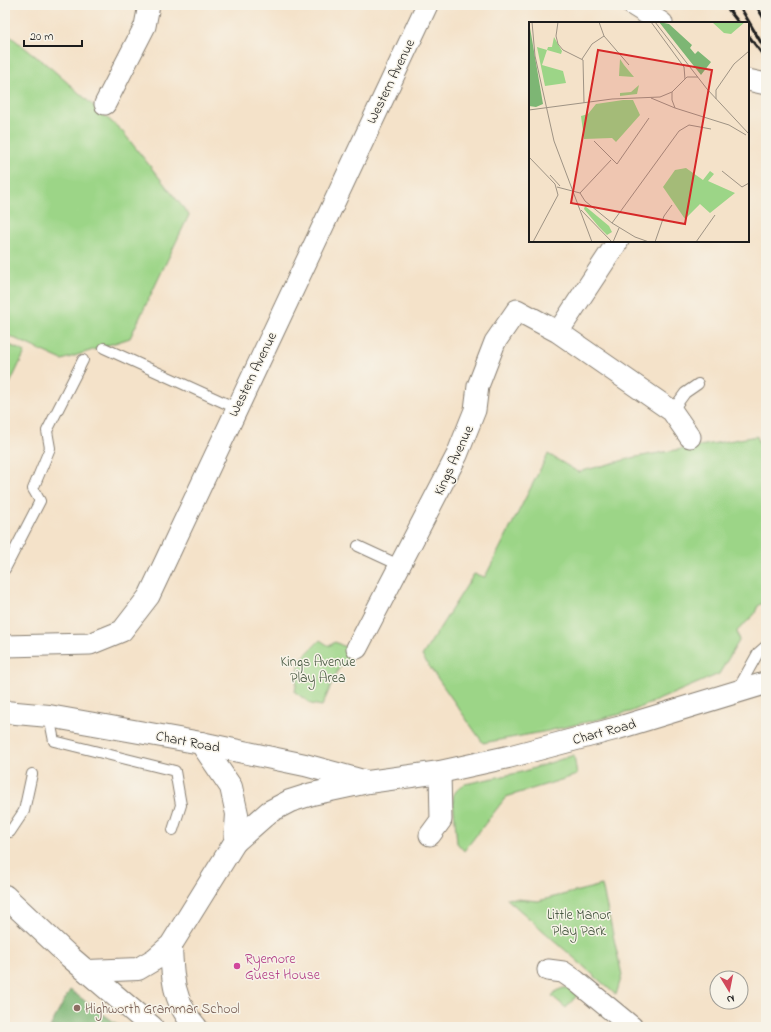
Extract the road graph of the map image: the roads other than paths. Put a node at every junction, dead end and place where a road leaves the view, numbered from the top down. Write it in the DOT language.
graph roads {
  1 [pos="149,5"];
  2 [pos="427,5"];
  3 [pos="634,5"];
  4 [pos="660,22"];
  5 [pos="105,104"];
  6 [pos="617,242"];
  7 [pos="558,332"];
  8 [pos="104,348"];
  9 [pos="83,360"];
  10 [pos="698,384"];
  11 [pos="236,408"];
  12 [pos="672,411"];
  13 [pos="690,437"];
  14 [pos="358,546"];
  15 [pos="399,565"];
  16 [pos="5,570"];
  17 [pos="5,646"];
  18 [pos="766,646"];
  19 [pos="357,648"];
  20 [pos="766,683"];
  21 [pos="736,693"];
  22 [pos="5,712"];
  23 [pos="49,716"];
  24 [pos="201,743"];
  25 [pos="440,772"];
  26 [pos="32,774"];
  27 [pos="368,782"];
  28 [pos="5,829"];
  29 [pos="173,830"];
  30 [pos="430,835"];
  31 [pos="235,842"];
  32 [pos="8,901"];
  33 [pos="171,945"];
  34 [pos="548,970"];
  35 [pos="88,972"];
  36 [pos="152,1027"];
  37 [pos="196,1027"];
  38 [pos="632,1027"];
  1 -- 5 [label="street"];
  2 -- 11 [label="street, Western Avenue"];
  3 -- 4 [label="street"];
  6 -- 7 [label="street"];
  7 -- 12 [label="street, Kings Avenue"];
  7 -- 15 [label="street, Kings Avenue"];
  8 -- 11 [label="lane"];
  9 -- 16 [label="lane"];
  10 -- 12 [label="lane"];
  11 -- 17 [label="street, Western Avenue"];
  12 -- 13 [label="street, Kings Avenue"];
  14 -- 15 [label="lane"];
  15 -- 19 [label="street, Kings Avenue"];
  18 -- 21 [label="lane"];
  20 -- 21 [label="main road, Chart Road"];
  21 -- 25 [label="main road, Chart Road"];
  22 -- 23 [label="main road, Chart Road"];
  23 -- 24 [label="main road, Chart Road"];
  23 -- 29 [label="lane"];
  24 -- 27 [label="main road, Chart Road"];
  24 -- 31 [label="main road"];
  25 -- 27 [label="main road, Chart Road"];
  25 -- 30 [label="street"];
  26 -- 28 [label="lane"];
  27 -- 31 [label="main road, Chart Road"];
  31 -- 33 [label="main road"];
  32 -- 35 [label="main road"];
  33 -- 35 [label="main road"];
  33 -- 37 [label="main road"];
  34 -- 38 [label="street"];
  35 -- 36 [label="main road"];
}
